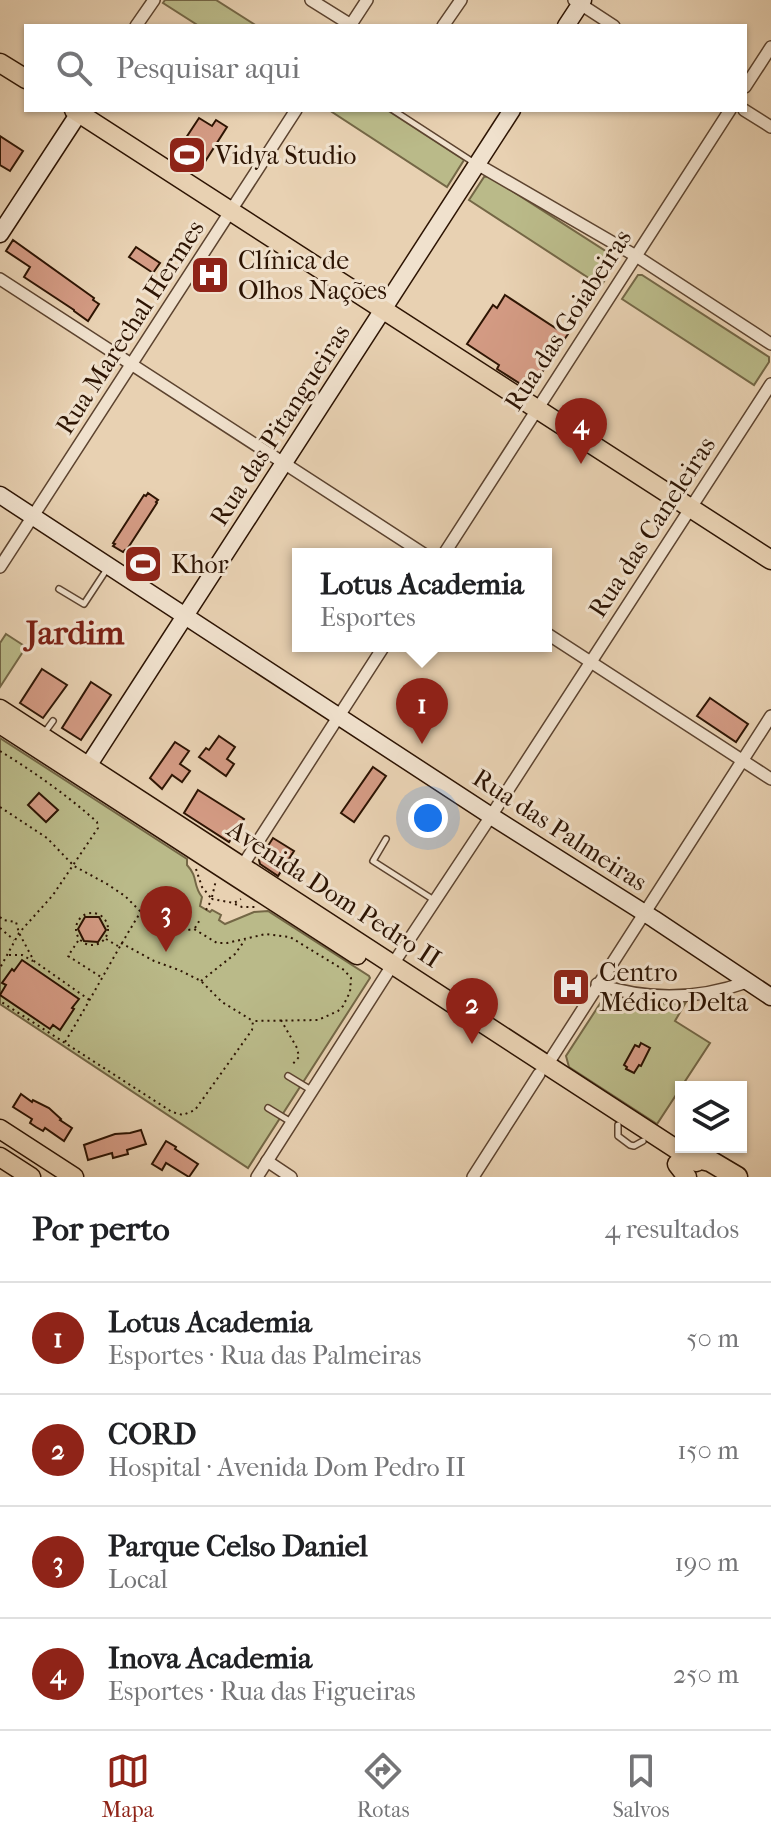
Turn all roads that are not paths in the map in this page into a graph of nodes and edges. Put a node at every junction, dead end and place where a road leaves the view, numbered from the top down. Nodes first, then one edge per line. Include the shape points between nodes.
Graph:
1 (154, 0) edge
2 (311, 0) edge
3 (367, 0) edge
4 (461, 0) edge
5 (579, 1) edge
6 (137, 24) edge
7 (348, 24) edge
8 (352, 24) edge
9 (444, 24) edge
10 (567, 24) edge
11 (611, 24) edge
12 (771, 47) edge
13 (0, 63) edge
14 (24, 78) edge
15 (747, 84) edge
16 (77, 112) edge
17 (80, 112) edge
18 (295, 112) edge
19 (396, 112) edge
20 (511, 112) edge
21 (729, 112) edge
22 (747, 112) edge
23 (771, 127) edge
24 (477, 164) junction
25 (231, 211) junction
26 (0, 234) edge
27 (636, 256) junction
28 (0, 279) edge
29 (383, 310) junction
30 (771, 344) edge
31 (132, 365) junction
32 (771, 384) edge
33 (536, 409) junction
34 (284, 463) junction
35 (0, 495) edge
36 (690, 508) junction
37 (33, 517) junction
38 (415, 548) edge
39 (448, 548) edge
40 (771, 560) edge
41 (109, 566) junction
42 (0, 567) edge
43 (59, 589) dead end
44 (185, 616) junction
45 (552, 637) edge
46 (380, 652) edge
47 (591, 662) junction
48 (0, 709) edge
49 (339, 716) junction
50 (771, 716) edge
51 (0, 724) edge
52 (742, 760) junction
53 (88, 766) junction
54 (771, 779) edge
55 (491, 816) junction
56 (386, 839) dead end
57 (235, 877) junction
58 (435, 901) junction
59 (644, 913) junction
60 (390, 969) junction
61 (747, 982) junction
62 (597, 984) junction
63 (771, 997) edge
64 (543, 1069) junction
65 (288, 1076) dead end
66 (312, 1091) junction
67 (268, 1108) dead end
68 (292, 1123) junction
69 (0, 1129) edge
70 (0, 1157) edge
71 (267, 1161) junction
72 (683, 1165) edge
73 (708, 1175) edge
74 (31, 1177) edge
75 (74, 1177) edge
76 (257, 1177) edge
77 (291, 1177) edge
78 (473, 1177) edge
79 (737, 1177) edge

1 - 6 street
2 - 7 street
3 - 8 street
4 - 9 street
5 - 10 street
5 - 11 street
12 - 15 street
13 - 14 main road
16 - 26 street
17 - 25 main road
18 - 25 street, Rua Marechal Hermes
19 - 24 lane
20 - 24 street, Rua das Pitangueiras
21 - 27 street, Rua das Goiabeiras
22 - 23 street
24 - 27 street
24 - 29 street, Rua das Pitangueiras
25 - 29 main road
25 - 31 street, Rua Marechal Hermes
27 - 30 street
27 - 33 street, Rua das Goiabeiras
28 - 31 street
29 - 33 main road
29 - 34 street, Rua das Pitangueiras
31 - 34 street
31 - 37 street, Rua Marechal Hermes
32 - 36 street, Rua das Caneleiras
33 - 36 main road
33 - 39 street, Rua das Goiabeiras
34 - 38 street
34 - 44 street, Rua das Pitangueiras
35 - 37 street, Rua das Palmeiras
36 - 40 main road
36 - 47 street, Rua das Caneleiras
37 - 41 street, Rua das Palmeiras
37 - 42 street, Rua Marechal Hermes
41 - 43 lane via 84,604
41 - 44 street, Rua das Palmeiras
44 - 49 street, Rua das Palmeiras
44 - 53 street, Rua das Pitangueiras
45 - 47 street
46 - 49 street
47 - 52 street
47 - 55 street, Rua das Caneleiras
48 - 53 main road, Avenida Dom Pedro II via 48,728
49 - 55 street, Rua das Palmeiras
49 - 57 street
50 - 52 street
51 - 57 main road, Avenida Dom Pedro II
52 - 54 street
52 - 59 street
53 - 57 main road, Avenida Dom Pedro II
55 - 58 street, Rua das Caneleiras
55 - 59 street, Rua das Palmeiras
56 - 58 lane via 373,861
57 - 60 main road, Avenida Dom Pedro II
58 - 60 street, Rua das Caneleiras
59 - 61 street, Rua das Palmeiras
59 - 62 street
60 - 64 main road, Avenida Dom Pedro II
60 - 66 street, Rua das Caneleiras
61 - 62 street via 670,997
61 - 63 street, Rua das Palmeiras
62 - 64 street
64 - 72 main road, Avenida Dom Pedro II
64 - 72 main road, Avenida Dom Pedro II
64 - 78 street
65 - 66 lane
66 - 68 street, Rua das Caneleiras
67 - 68 lane
68 - 71 street, Rua das Caneleiras
69 - 75 main road
70 - 74 main road
71 - 76 street, Rua das Caneleiras
71 - 77 street
72 - 73 main road, Avenida Dom Pedro II
72 - 79 highway via 710,1161

